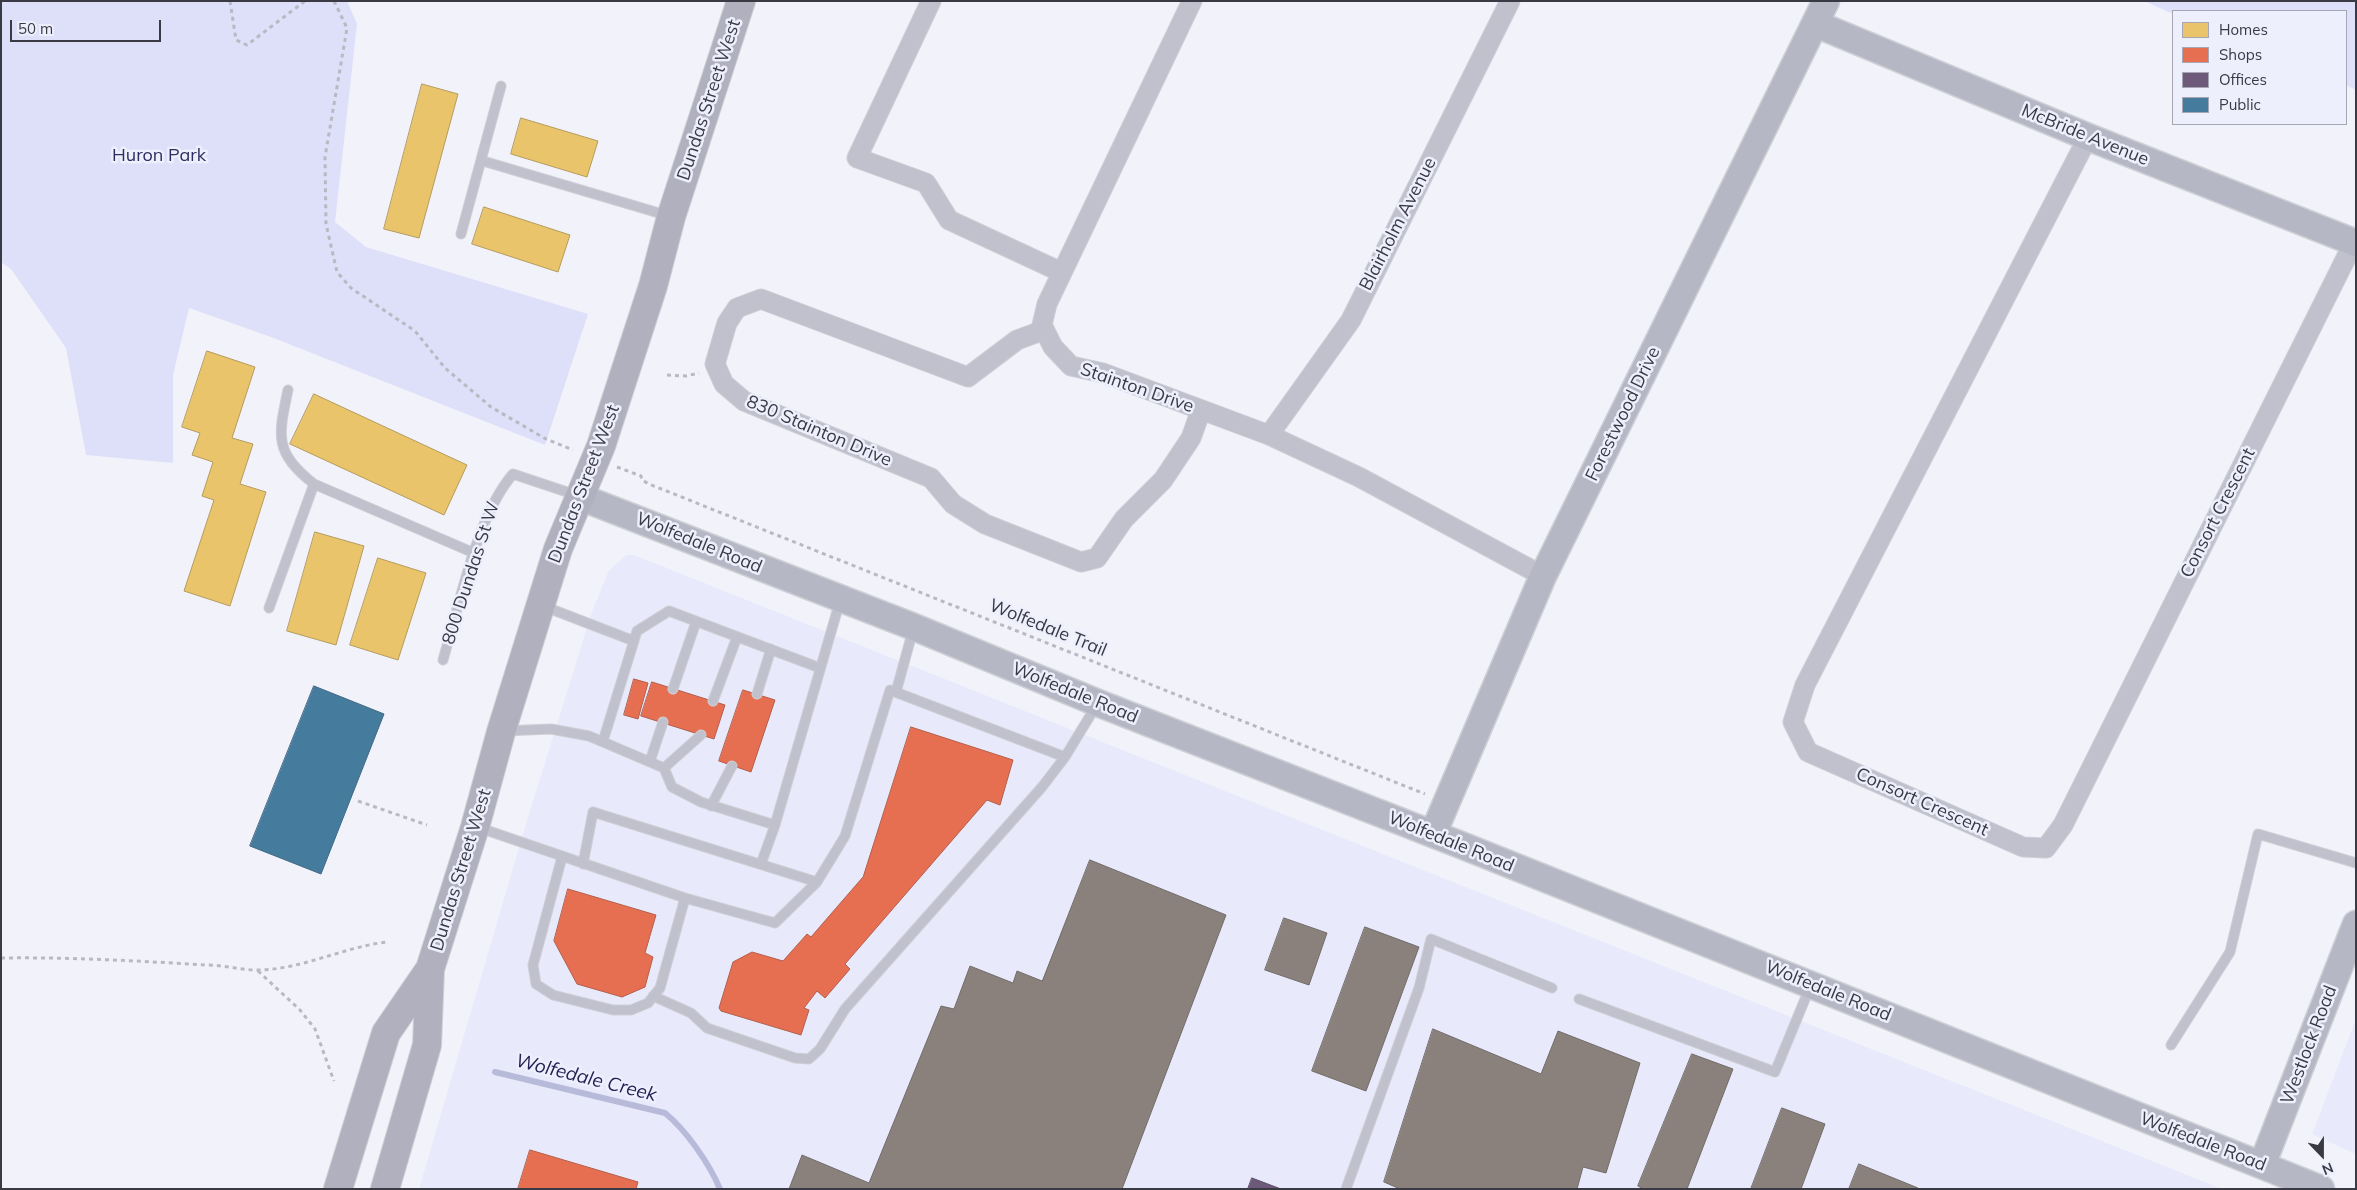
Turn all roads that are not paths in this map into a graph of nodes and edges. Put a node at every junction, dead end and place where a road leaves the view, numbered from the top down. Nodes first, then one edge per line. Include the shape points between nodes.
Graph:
1 (741, 1) edge
2 (931, 1) edge
3 (1192, 1) edge
4 (1510, 1) edge
5 (1821, 13) edge
6 (501, 86) dead end
7 (2088, 137) junction
8 (483, 161) junction
9 (671, 217) junction
10 (461, 234) dead end
11 (2355, 242) edge
12 (1062, 272) junction
13 (1044, 330) junction
14 (288, 390) dead end
15 (1201, 410) junction
16 (1269, 435) junction
17 (314, 484) junction
18 (580, 497) junction
19 (474, 554) junction
20 (1543, 576) junction
21 (840, 599) junction
22 (540, 604) junction
23 (269, 608) dead end
24 (696, 622) junction
25 (914, 627) junction
26 (738, 637) junction
27 (634, 641) junction
28 (771, 650) junction
29 (443, 660) dead end
30 (820, 668) junction
31 (673, 689) dead end
32 (896, 692) junction
33 (757, 694) dead end
34 (713, 702) dead end
35 (1098, 703) junction
36 (663, 722) dead end
37 (501, 732) junction
38 (701, 735) dead end
39 (603, 741) junction
40 (1065, 757) junction
41 (650, 760) junction
42 (732, 766) dead end
43 (664, 768) junction
44 (711, 806) junction
45 (775, 825) junction
46 (475, 827) junction
47 (1433, 834) junction
48 (562, 857) junction
49 (2356, 863) edge
50 (583, 864) junction
51 (761, 864) junction
52 (817, 882) junction
53 (685, 898) junction
54 (2356, 924) edge
55 (430, 968) junction
56 (1811, 984) junction
57 (1552, 988) dead end
58 (653, 996) junction
59 (1579, 1000) dead end
60 (2171, 1045) dead end
61 (2262, 1165) junction
62 (338, 1189) edge
63 (385, 1189) edge
64 (1346, 1189) edge
65 (2321, 1189) edge

1 - 9 main road, Dundas Street West
2 - 12 street via 857,158 926,183 949,220
3 - 12 street
4 - 16 street, Blairholm Avenue via 1350,320
5 - 7 street, McBride Avenue
5 - 20 street, Forestwood Drive
6 - 8 lane
7 - 11 street, McBride Avenue
7 - 11 street, Consort Crescent via 1805,685 1793,722 1808,752 2023,847 2046,848 2063,825
8 - 9 lane
8 - 10 lane
9 - 18 main road, Dundas Street West via 653,286 601,446
12 - 13 street via 1047,304 1042,325
13 - 15 street, Stainton Drive via 1071,366 1102,373
13 - 15 street, 830 Stainton Drive via 1017,340 968,376 761,298 736,308 726,323 715,364 724,384 744,401 931,478 953,504 985,524 1081,562 1096,558 1124,519 1163,480 1191,438
14 - 17 lane via 280,428 282,450 298,471
15 - 16 street, Stainton Drive
16 - 20 street, Stainton Drive via 1359,477
17 - 19 lane
17 - 23 lane
18 - 19 lane, 800 Dundas St W via 513,474 500,489
18 - 21 street, Wolfedale Road
18 - 22 main road, Dundas Street West
19 - 29 lane, 800 Dundas St W
20 - 47 street, Forestwood Drive
21 - 25 street, Wolfedale Road
21 - 30 lane
22 - 27 lane
22 - 37 main road, Dundas Street West
24 - 26 lane
24 - 27 lane via 669,611 637,631
24 - 31 lane
25 - 32 lane
25 - 35 street, Wolfedale Road
26 - 28 lane
26 - 34 lane
27 - 39 lane
28 - 30 lane
28 - 33 lane
30 - 45 lane
32 - 40 lane
32 - 52 lane via 890,690 845,836
35 - 40 lane
35 - 47 street, Wolfedale Road
36 - 41 lane
37 - 39 lane via 551,729
37 - 46 main road, Dundas Street West
38 - 43 lane
39 - 41 lane
40 - 58 lane via 845,1008 820,1049 809,1059 795,1058 707,1028 692,1013
41 - 43 lane
42 - 44 lane
43 - 44 lane via 672,787
44 - 45 lane
45 - 51 lane
46 - 48 lane
46 - 55 main road, Dundas Street West
47 - 56 street, Wolfedale Road
48 - 50 lane
48 - 58 lane via 533,965 536,984 553,995 613,1010 631,1010
49 - 60 lane via 2258,834 2230,952
50 - 51 lane via 593,812
50 - 53 lane
51 - 52 lane
52 - 53 lane via 775,923
53 - 58 lane via 660,988
54 - 61 street, Westlock Road
55 - 62 main road, Dundas Street West via 386,1033
55 - 63 main road, Dundas Street West via 428,1045
56 - 59 lane via 1775,1072
56 - 61 street, Wolfedale Road
57 - 64 lane via 1431,939 1419,988
61 - 65 street, Wolfedale Road

